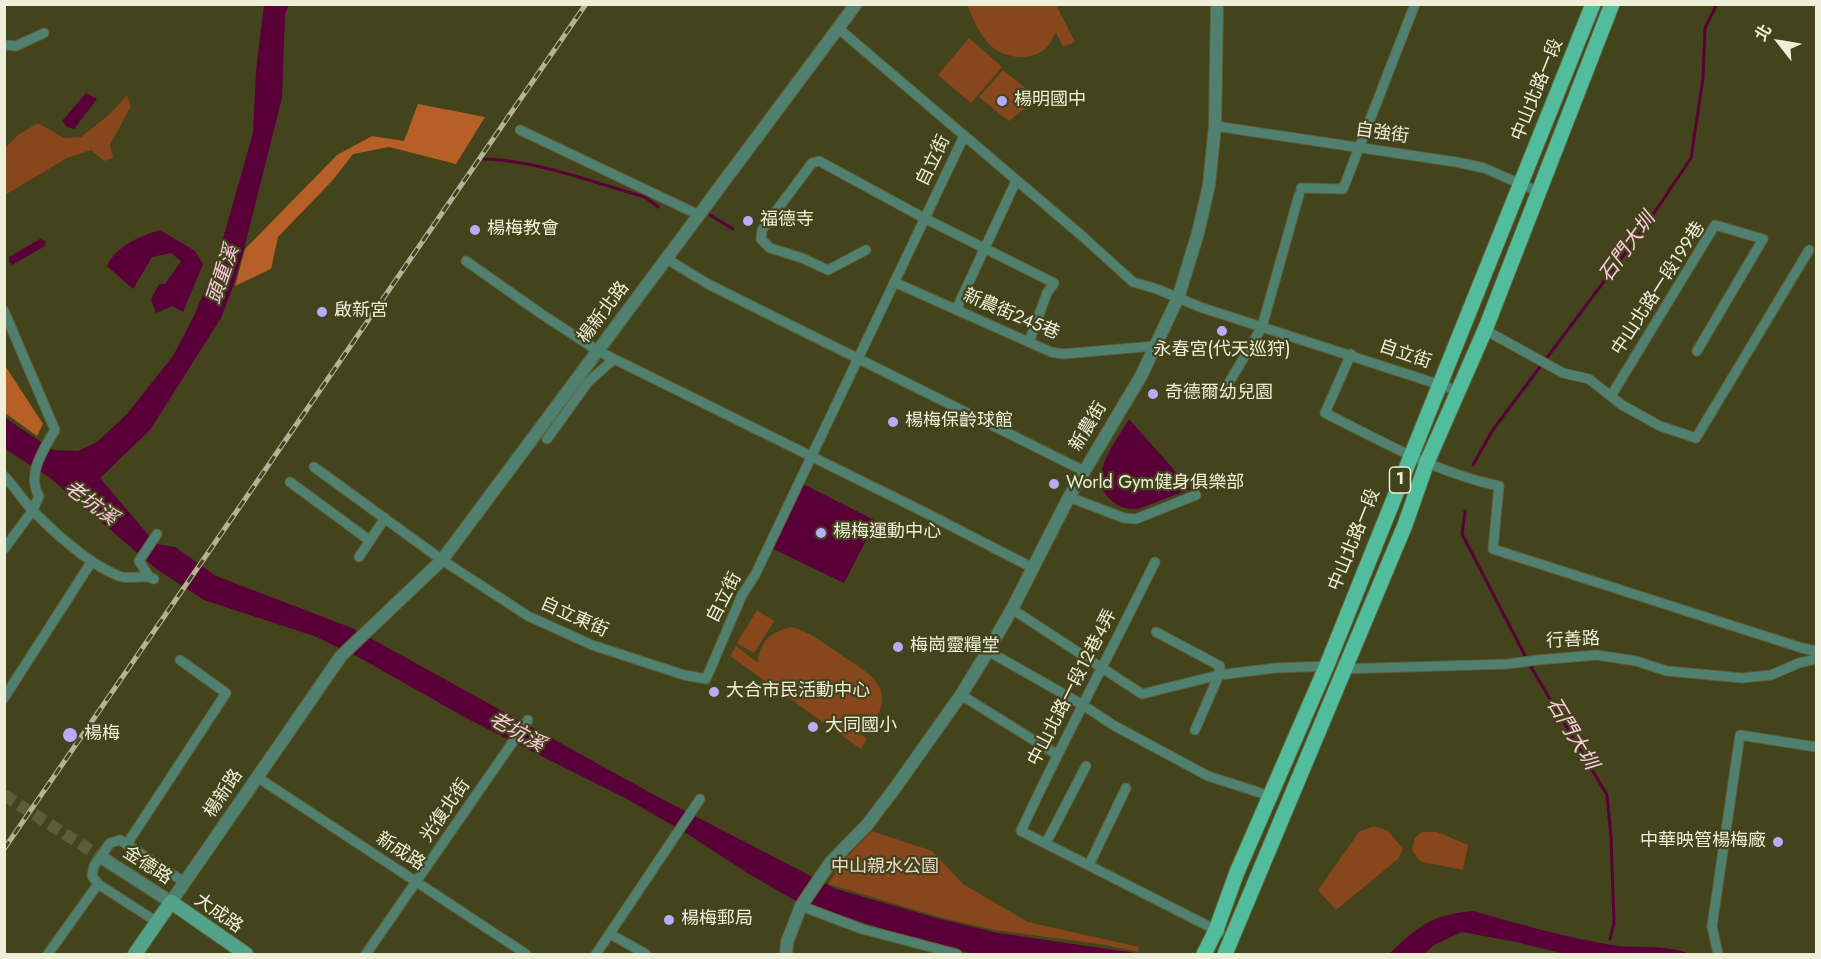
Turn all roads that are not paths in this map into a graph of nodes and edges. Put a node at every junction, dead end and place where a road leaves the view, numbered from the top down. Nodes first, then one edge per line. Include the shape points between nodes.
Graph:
1 (856, 4) edge
2 (1217, 4) edge
3 (1415, 4) edge
4 (1593, 4) edge
5 (1612, 4) edge
6 (838, 30) junction
7 (44, 33) dead end
8 (4, 45) edge
9 (1215, 126) junction
10 (520, 130) dead end
11 (964, 136) junction
12 (1361, 147) junction
13 (1016, 181) junction
14 (1521, 184) junction
15 (1539, 192) junction
16 (699, 215) junction
17 (924, 218) junction
18 (984, 247) junction
19 (866, 249) dead end
20 (1809, 250) dead end
21 (667, 259) junction
22 (466, 261) dead end
23 (894, 282) junction
24 (1178, 298) junction
25 (956, 310) junction
26 (4, 311) edge
27 (1262, 327) junction
28 (1485, 330) junction
29 (1029, 342) junction
30 (1155, 346) junction
31 (598, 351) junction
32 (1697, 351) dead end
33 (1351, 354) junction
34 (614, 359) junction
35 (857, 359) junction
36 (1439, 384) junction
37 (1227, 386) dead end
38 (1459, 391) junction
39 (1611, 396) junction
40 (547, 439) dead end
41 (811, 456) junction
42 (1409, 456) junction
43 (1427, 462) junction
44 (314, 467) dead end
45 (1084, 471) junction
46 (4, 476) edge
47 (291, 482) dead end
48 (1196, 495) dead end
49 (1069, 497) junction
50 (33, 510) junction
51 (385, 518) junction
52 (157, 534) dead end
53 (369, 540) junction
54 (4, 549) edge
55 (359, 556) dead end
56 (441, 560) junction
57 (92, 561) junction
58 (1155, 562) dead end
59 (1033, 568) junction
60 (1012, 609) junction
61 (366, 630) joint
62 (1156, 632) dead end
63 (988, 651) junction
64 (1816, 651) edge
65 (1816, 659) edge
66 (180, 660) dead end
67 (1327, 665) junction
68 (1102, 670) junction
69 (1345, 670) junction
70 (1219, 675) junction
71 (706, 679) joint
72 (961, 695) junction
73 (4, 698) edge
74 (1083, 705) junction
75 (526, 722) dead end
76 (1195, 730) dead end
77 (1816, 747) edge
78 (1056, 754) junction
79 (1086, 766) dead end
80 (257, 777) junction
81 (1126, 788) dead end
82 (1270, 796) junction
83 (700, 799) dead end
84 (1046, 843) junction
85 (127, 844) junction
86 (104, 859) tunnel mouth
87 (1089, 865) junction
88 (184, 882) junction
89 (416, 882) junction
90 (98, 884) junction
91 (171, 903) junction
92 (801, 906) junction
93 (157, 922) junction
94 (1216, 930) junction
95 (610, 934) junction
96 (1233, 939) junction
97 (48, 954) edge
98 (135, 954) edge
99 (246, 954) edge
100 (366, 954) edge
101 (526, 954) edge
102 (596, 954) edge
103 (646, 954) edge
104 (786, 954) edge
105 (957, 954) edge
106 (1204, 954) edge
107 (1225, 954) edge
108 (1718, 954) edge

1 - 6 street, 楊新北路
2 - 9 street, 新農街
3 - 12 street
4 - 14 main road, 中山北路一段 / 1
5 - 15 main road, 中山北路一段 / 1
6 - 11 street
6 - 16 street, 楊新北路
7 - 8 street via 16,46
9 - 12 street, 自強街
9 - 24 street, 新農街 via 1206,201
10 - 16 street
11 - 13 street, 自立街
11 - 17 street, 自立街
12 - 14 street, 自強街 via 1474,166
12 - 27 street via 1343,189 1300,191
13 - 18 street
13 - 24 street, 自立街 via 1133,282
14 - 15 street, 自強街
14 - 36 main road, 中山北路一段 / 1
15 - 28 main road, 中山北路一段 / 1
16 - 21 street, 楊新北路
17 - 18 street
17 - 19 street via 819,161 812,163 762,230 761,239 770,248 828,270
17 - 23 street, 自立街
18 - 25 street
18 - 29 street via 1054,283
20 - 39 street via 1696,438 1660,426
21 - 31 street, 楊新北路
21 - 35 street via 708,284
22 - 31 street
23 - 25 street, 新農街245巷
23 - 35 street, 自立街
24 - 27 street, 自立街
24 - 30 street, 新農街
25 - 29 street, 新農街245巷
26 - 50 street via 56,430 33,473 39,496
27 - 33 street, 自立街
27 - 37 street
28 - 38 main road, 中山北路一段 / 1
28 - 39 street via 1563,373 1589,379
29 - 30 street, 新農街245巷 via 1063,354
30 - 45 street, 新農街
31 - 34 street
31 - 56 street, 楊新北路
32 - 39 street, 中山北路一段199巷 via 1763,239 1715,225
33 - 36 street, 自立街
33 - 42 street via 1325,413
34 - 40 street via 588,382
34 - 41 street
35 - 41 street, 自立街
35 - 45 street
36 - 38 street, 自立街
36 - 42 main road, 中山北路一段 / 1
38 - 43 main road, 中山北路一段 / 1
41 - 59 street
41 - 71 street, 自立街 via 755,575 742,594
42 - 43 street
42 - 67 main road, 中山北路一段 / 1
43 - 64 street via 1499,486 1493,549
43 - 69 main road, 中山北路一段 / 1
44 - 51 street, 自立東街
45 - 49 street, 新農街
46 - 50 street
47 - 53 street
48 - 49 street via 1136,519
49 - 59 street, 新農街
50 - 54 street
50 - 57 street
51 - 53 street
51 - 56 street, 自立東街
52 - 57 street via 139,561 151,577 128,579
53 - 55 street
56 - 61 street, 楊新北路
56 - 71 street, 自立東街 via 528,616 592,645
57 - 73 street
58 - 68 street, 中山北路一段12巷4弄
59 - 60 street, 新農街
60 - 63 street, 新農街
60 - 68 street
61 - 80 street, 楊新路 via 343,653
62 - 70 street via 1220,666
63 - 72 street, 新農街
63 - 74 street
65 - 69 street, 行善路 via 1771,675 1742,678 1667,671 1597,655 1523,663
66 - 85 street via 226,693
67 - 69 street, 行善路
67 - 70 street, 行善路
67 - 82 main road, 中山北路一段 / 1
68 - 70 street, 行善路 via 1142,694
68 - 74 street, 中山北路一段12巷4弄
69 - 96 main road, 中山北路一段 / 1
70 - 76 street
72 - 78 street
72 - 92 street, 新農街 via 867,825 830,863
74 - 78 street, 中山北路一段12巷4弄
74 - 82 street via 1208,776
75 - 89 street, 光復北街
77 - 108 street via 1740,735 1712,926
78 - 84 street, 中山北路一段12巷4弄 via 1022,831
79 - 84 street
80 - 88 street, 楊新路
80 - 89 street, 新成路
81 - 87 street
82 - 94 main road, 中山北路一段 / 1
83 - 95 street
84 - 87 street
85 - 88 street
85 - 90 street via 120,840 110,843 94,866 92,876
86 - 91 street, 金德路
87 - 94 street
88 - 91 street, 楊新路
89 - 100 street, 光復北街
89 - 101 street, 新成路
90 - 93 street
90 - 97 street
91 - 93 main road, 楊新路
91 - 99 main road, 大成路
92 - 104 street
92 - 105 street via 862,929
93 - 98 main road, 楊新路
94 - 96 street
94 - 106 main road, 中山北路一段 / 1
95 - 102 street
95 - 103 street
96 - 107 main road, 中山北路一段 / 1

